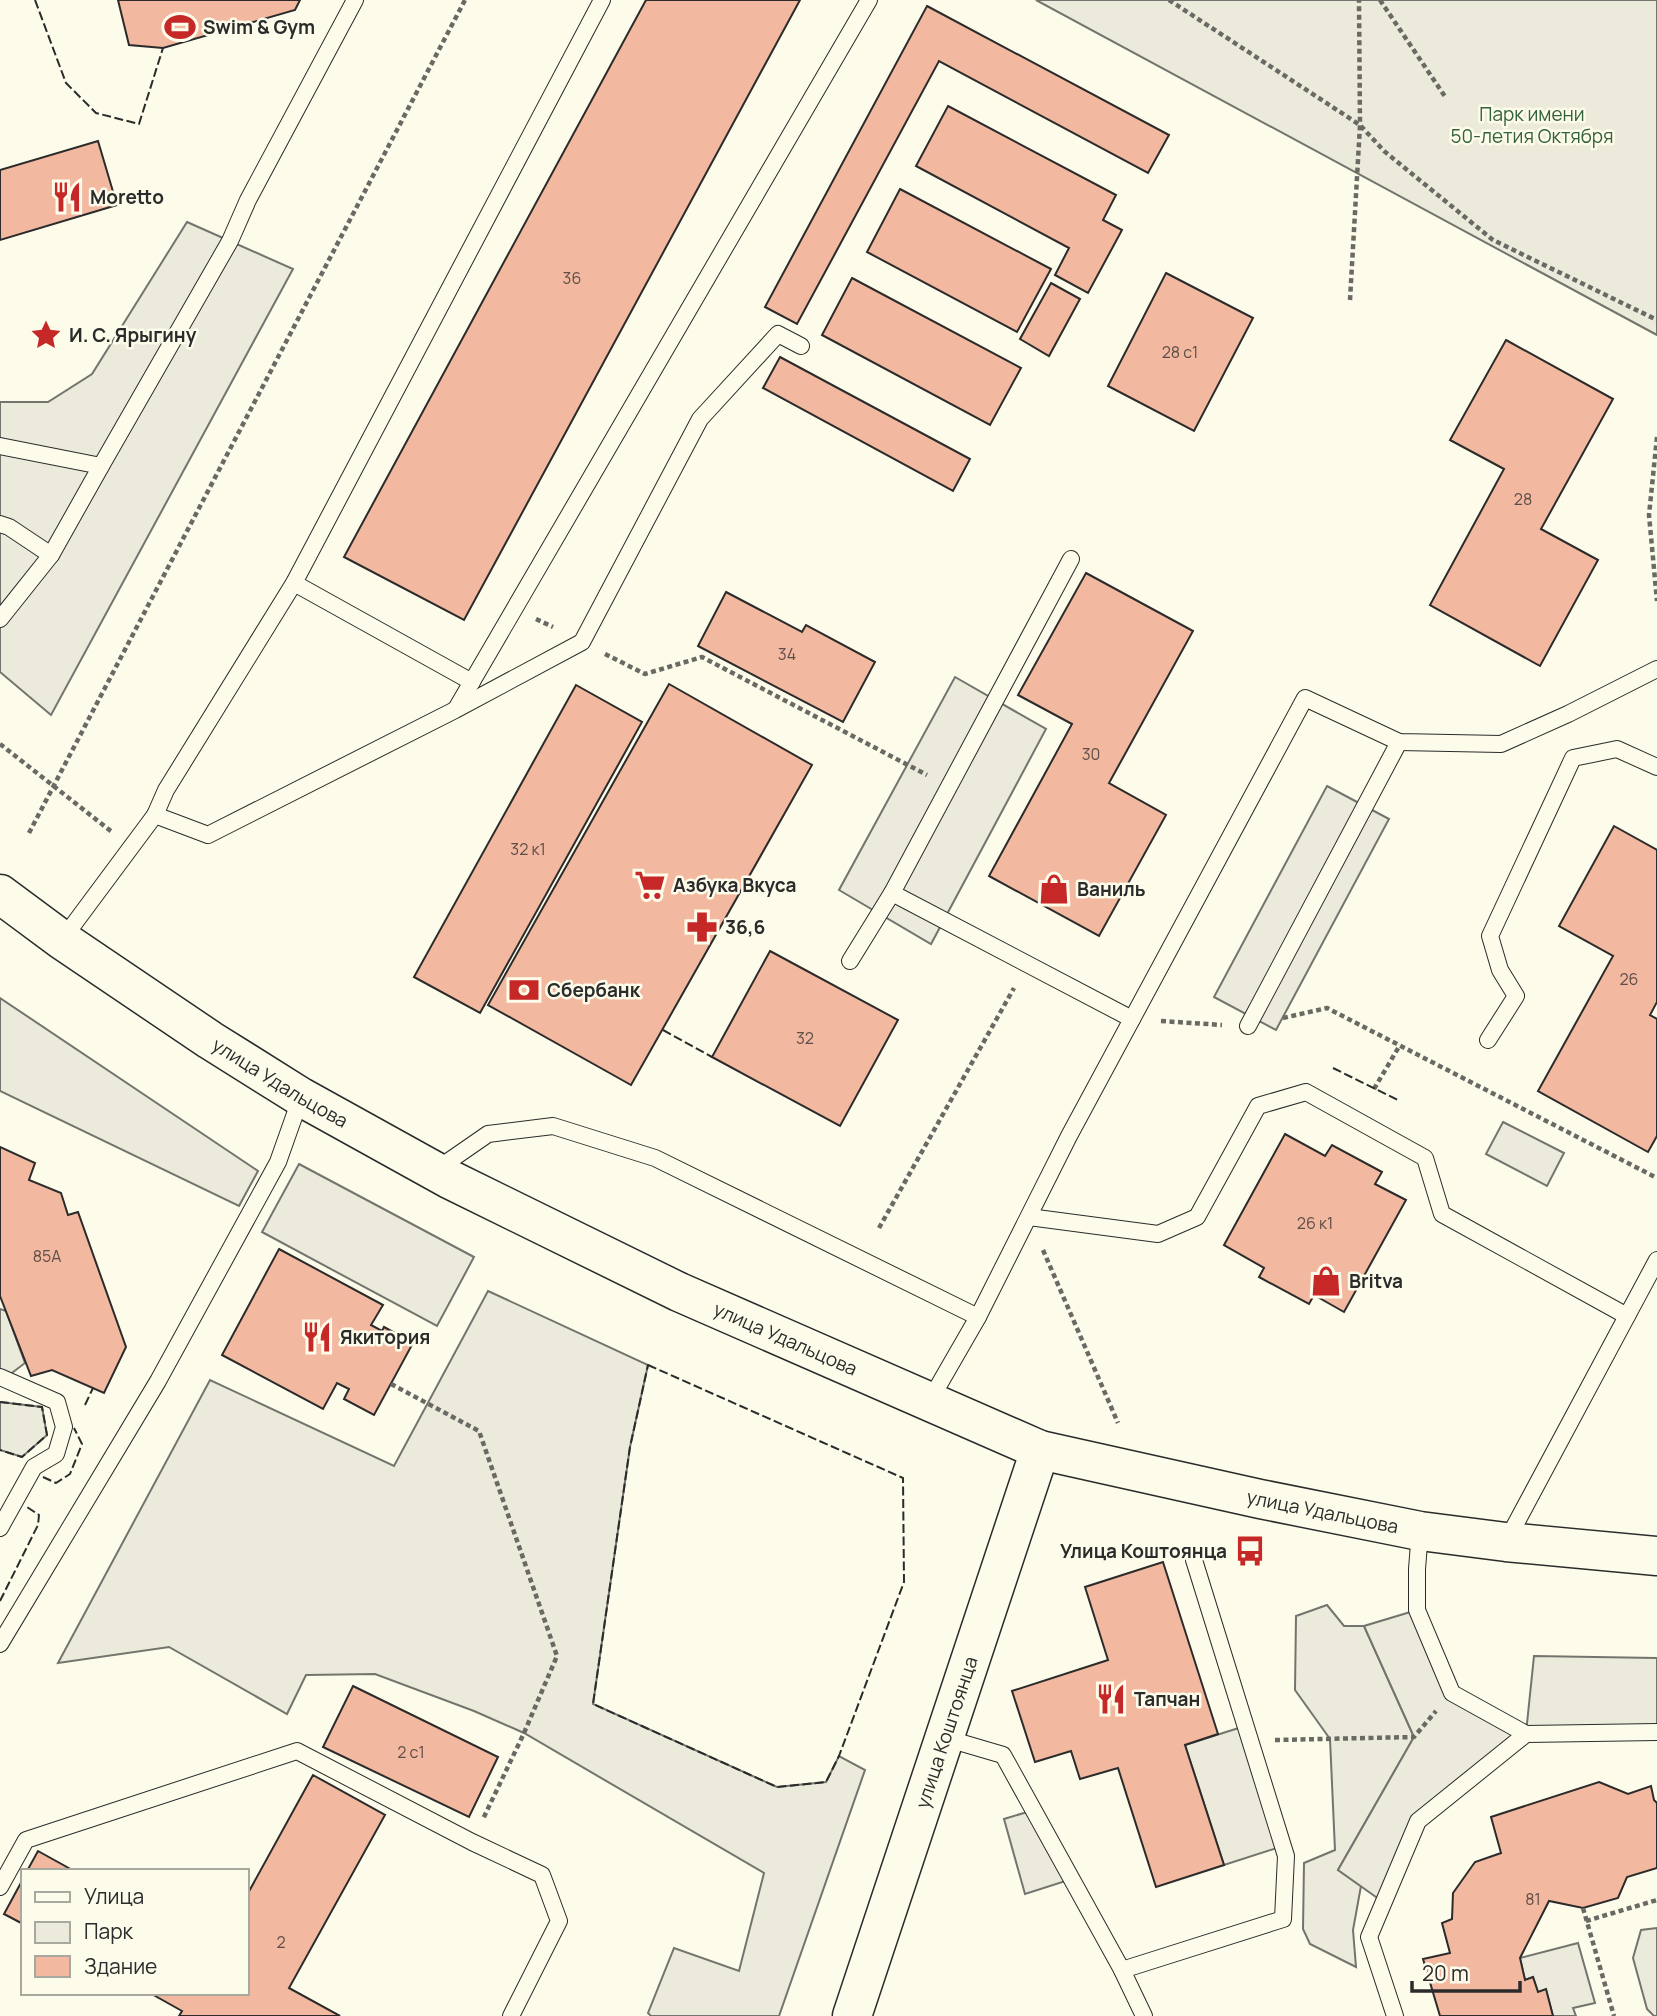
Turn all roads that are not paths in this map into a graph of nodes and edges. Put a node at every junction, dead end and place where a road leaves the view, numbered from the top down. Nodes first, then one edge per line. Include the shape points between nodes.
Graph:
1 (355, 0) edge
2 (602, 0) edge
3 (869, 0) edge
4 (801, 346) dead end
5 (0, 446) edge
6 (102, 466) junction
7 (0, 524) edge
8 (51, 555) junction
9 (1071, 559) dead end
10 (294, 583) junction
11 (0, 619) edge
12 (1657, 668) edge
13 (472, 682) junction
14 (456, 710) junction
15 (1399, 742) junction
16 (1657, 767) edge
17 (155, 815) junction
18 (892, 893) junction
19 (0, 894) edge
20 (62, 940) junction
21 (850, 961) dead end
22 (1132, 1019) junction
23 (1248, 1026) road end
24 (1489, 1040) dead end
25 (301, 1097) junction
26 (435, 1171) junction
27 (1029, 1217) junction
28 (1657, 1261) edge
29 (1627, 1316) junction
30 (978, 1317) junction
31 (0, 1377) edge
32 (929, 1402) junction
33 (1040, 1450) junction
34 (0, 1528) edge
35 (1420, 1531) junction
36 (1506, 1542) junction
37 (1657, 1556) edge
38 (1194, 1560) dead end
39 (0, 1644) edge
40 (1657, 1732) edge
41 (1526, 1734) junction
42 (945, 1738) junction
43 (0, 1887) edge
44 (1122, 1970) junction
45 (511, 2016) edge
46 (852, 2016) edge
47 (1144, 2016) edge
48 (1395, 2016) edge

1 - 6 lane via 230,241
2 - 10 lane
3 - 13 lane
4 - 14 lane via 778,334 700,419 582,642
5 - 6 lane
6 - 8 lane
7 - 8 lane
8 - 11 lane
9 - 18 lane
10 - 13 lane
10 - 17 lane
12 - 15 lane via 1502,744
13 - 14 lane
14 - 17 lane via 208,835
15 - 22 lane via 1305,698
15 - 23 lane
16 - 24 lane via 1617,749 1573,758 1490,936 1500,970 1516,996
17 - 20 lane
18 - 21 lane
18 - 22 lane
19 - 20 street, улица Удальцова
20 - 25 street, улица Удальцова
22 - 27 lane
25 - 26 street, улица Удальцова
25 - 39 lane via 278,1162 158,1381
26 - 30 lane via 488,1134 553,1126 654,1158
26 - 32 street, улица Удальцова via 679,1292
27 - 29 lane via 1157,1234 1177,1226 1197,1216 1258,1106 1307,1092 1425,1158 1442,1214
27 - 30 lane
28 - 29 lane
29 - 36 lane
30 - 32 lane
31 - 34 lane via 57,1402 64,1427 56,1454 34,1467
32 - 33 street, улица Удальцова
33 - 35 street, улица Удальцова
33 - 42 street, улица Коштоянца
35 - 36 street, улица Удальцова
35 - 41 lane via 1417,1610 1452,1693
36 - 37 street, улица Удальцова
38 - 44 lane via 1286,1856 1283,1919
40 - 41 lane
41 - 48 lane via 1418,1821 1369,1937
42 - 44 lane via 1003,1755
42 - 46 street, улица Коштоянца
43 - 45 lane via 26,1840 297,1751 542,1875 559,1921
44 - 47 lane

